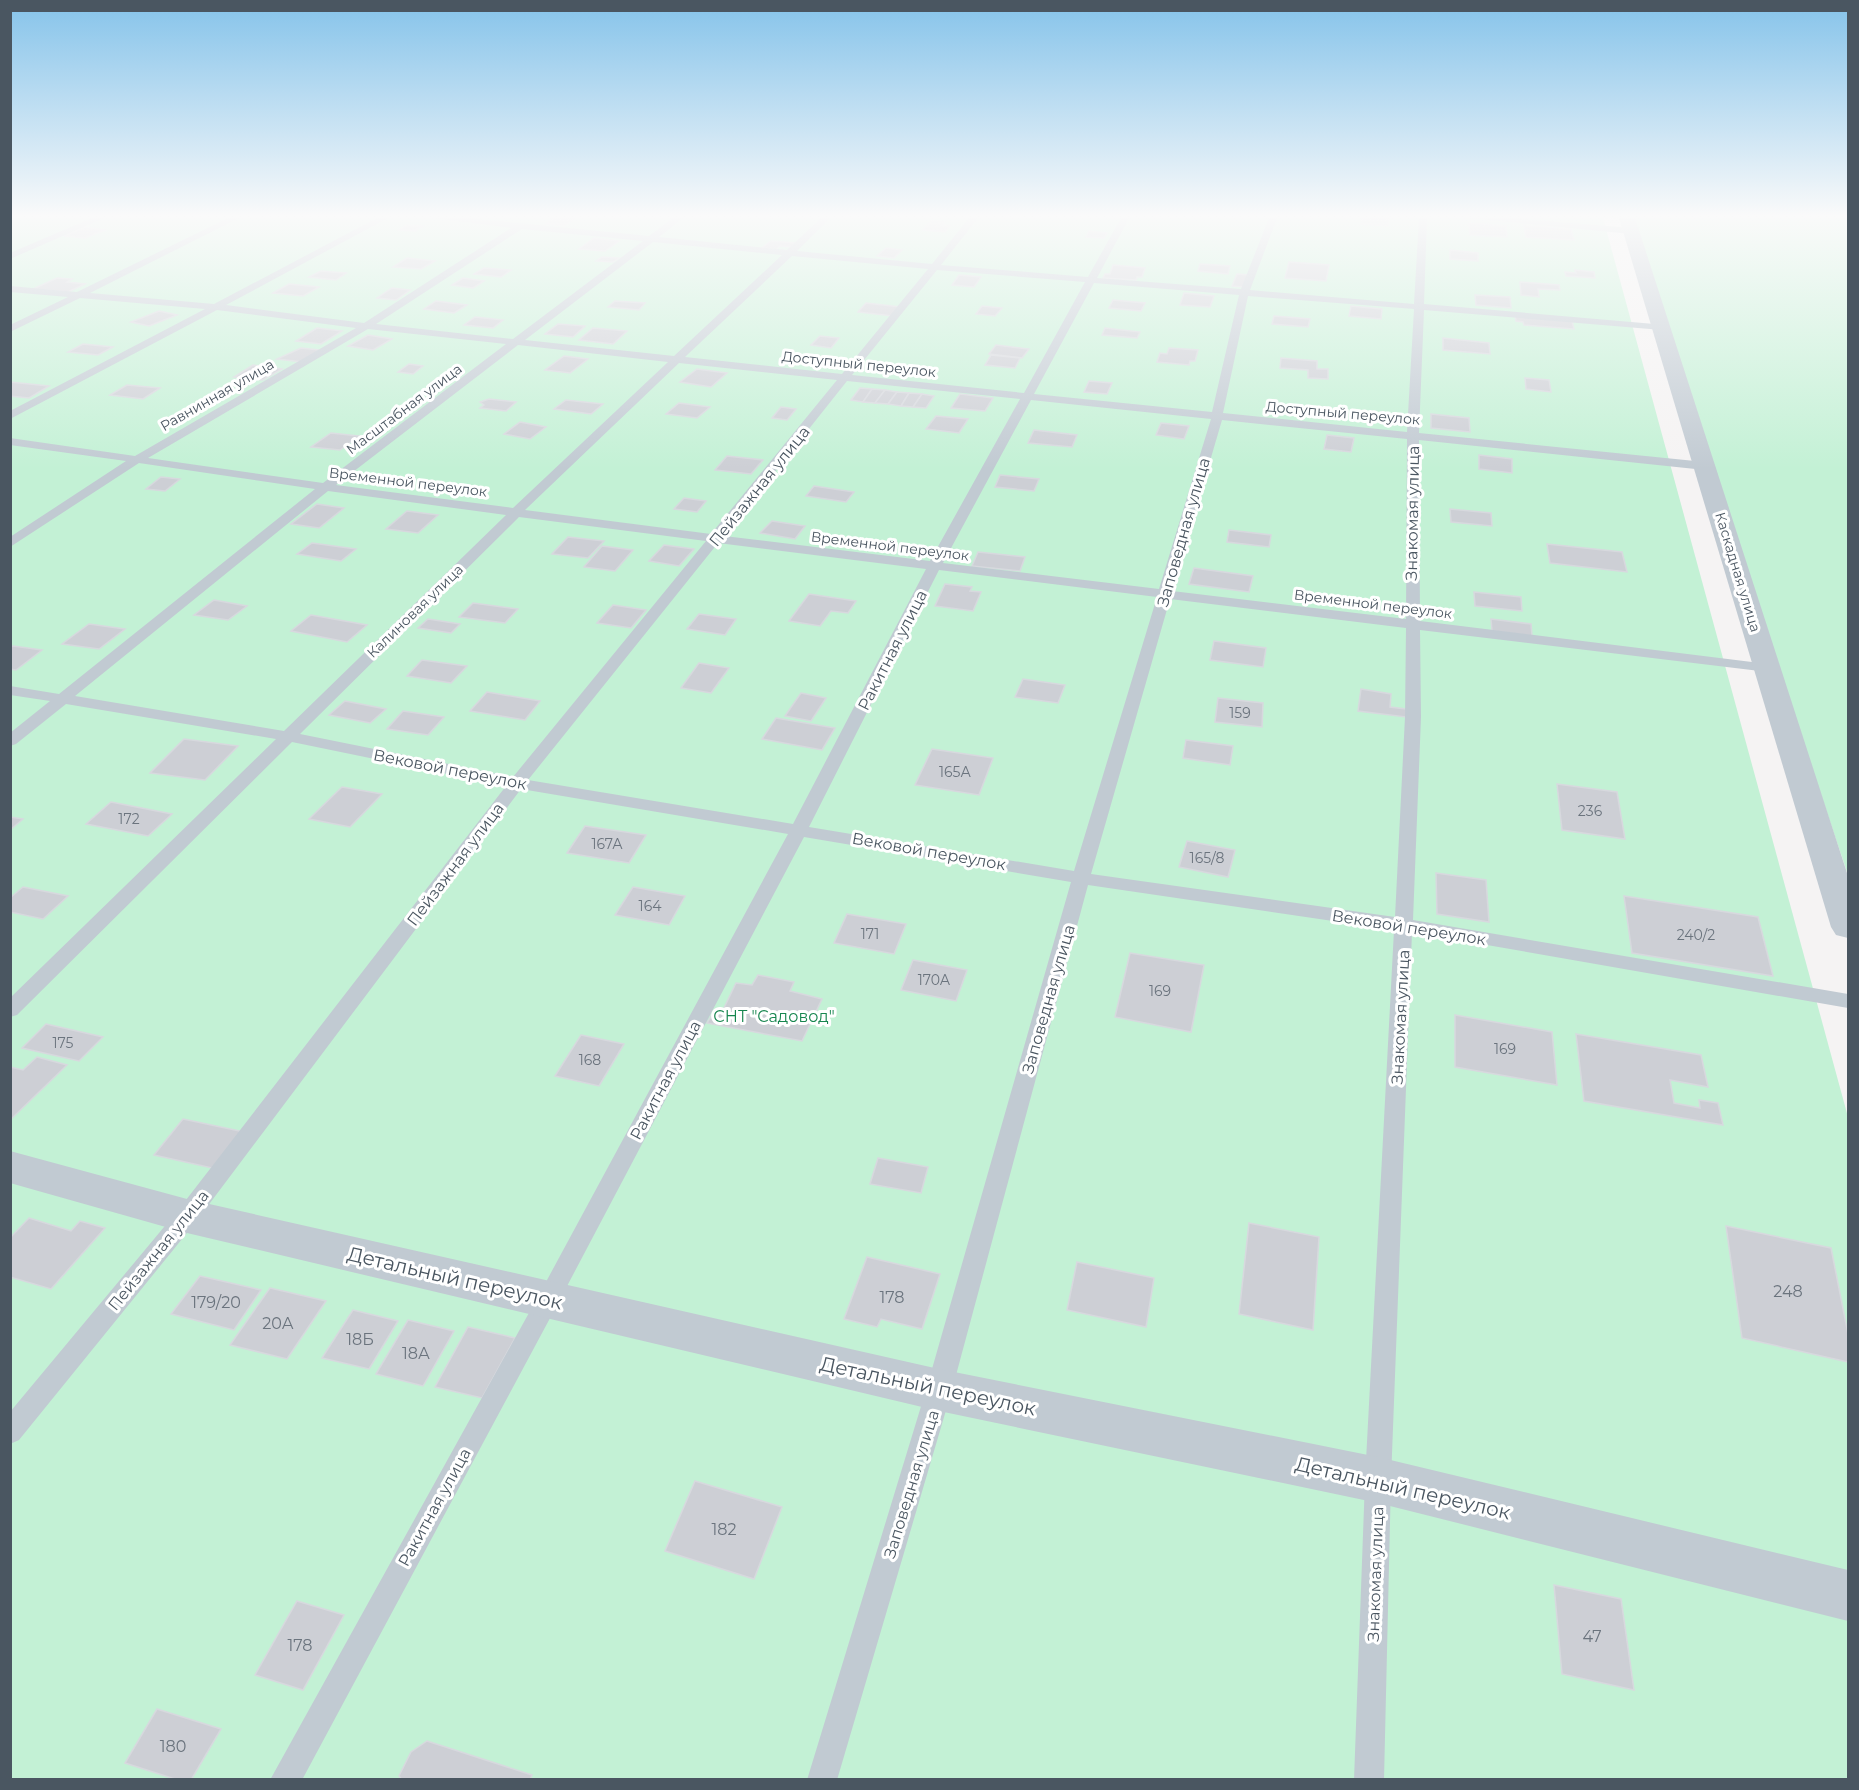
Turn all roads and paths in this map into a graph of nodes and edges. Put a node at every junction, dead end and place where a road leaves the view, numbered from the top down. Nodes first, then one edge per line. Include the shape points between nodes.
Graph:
1 (68, 302) edge
2 (155, 302) edge
3 (226, 302) edge
4 (404, 302) edge
5 (571, 302) edge
6 (738, 302) edge
7 (907, 302) edge
8 (1080, 302) edge
9 (1242, 302) edge
10 (1351, 302) edge
11 (1419, 302) edge
12 (1654, 302) edge
13 (216, 307) junction
14 (1419, 307) junction
15 (366, 326) junction
16 (1662, 327) junction
17 (10, 329) edge
18 (517, 342) junction
19 (678, 359) junction
20 (846, 378) junction
21 (1029, 396) junction
22 (10, 416) edge
23 (1217, 416) junction
24 (1413, 435) junction
25 (10, 441) edge
26 (139, 458) junction
27 (1705, 466) junction
28 (326, 487) junction
29 (517, 511) junction
30 (716, 539) junction
31 (10, 543) edge
32 (934, 567) junction
33 (1165, 594) junction
34 (1411, 623) junction
35 (1768, 668) junction
36 (10, 690) edge
37 (62, 699) junction
38 (288, 736) junction
39 (10, 741) edge
40 (517, 783) junction
41 (799, 829) junction
42 (1081, 878) junction
43 (1404, 925) junction
44 (1848, 927) edge
45 (1848, 1001) edge
46 (10, 1010) edge
47 (10, 1167) edge
48 (187, 1216) junction
49 (548, 1300) junction
50 (939, 1390) junction
51 (10, 1432) edge
52 (1378, 1480) junction
53 (1848, 1596) edge
54 (285, 1779) edge
55 (822, 1779) edge
56 (1369, 1779) edge

1 - 17 lane
2 - 13 lane, Доступный переулок
3 - 13 lane
4 - 15 lane, Равнинная улица
5 - 18 lane, Масштабная улица
6 - 19 lane, Калиновая улица
7 - 20 lane, Пейзажная улица
8 - 21 lane, Ракитная улица
9 - 23 lane, Заповедная улица
10 - 14 lane
11 - 14 lane, Знакомая улица
12 - 16 street, Каскадная улица
13 - 15 lane, Доступный переулок
13 - 22 lane
14 - 16 lane
14 - 24 lane, Знакомая улица
15 - 18 lane, Доступный переулок
15 - 26 lane, Равнинная улица
16 - 27 street, Каскадная улица
18 - 19 lane, Доступный переулок
18 - 28 lane, Масштабная улица
19 - 20 lane, Доступный переулок
19 - 29 lane, Калиновая улица
20 - 21 lane, Доступный переулок
20 - 30 lane, Пейзажная улица
21 - 23 lane, Доступный переулок
21 - 32 lane, Ракитная улица
23 - 24 lane, Доступный переулок
23 - 33 lane, Заповедная улица
24 - 27 lane, Доступный переулок
24 - 34 lane, Знакомая улица
25 - 26 lane, Временной переулок
26 - 28 lane, Временной переулок
26 - 31 lane, Равнинная улица
27 - 35 street, Каскадная улица
28 - 29 lane, Временной переулок
28 - 37 lane, Масштабная улица
29 - 30 lane, Временной переулок
29 - 38 lane, Калиновая улица
30 - 32 lane, Временной переулок
30 - 40 lane, Пейзажная улица
32 - 33 lane, Временной переулок
32 - 41 lane, Ракитная улица
33 - 34 lane, Временной переулок
33 - 42 lane, Заповедная улица
34 - 35 lane, Временной переулок
34 - 43 lane, Знакомая улица via 1413,717
35 - 44 street, Каскадная улица
36 - 37 lane, Вековой переулок
37 - 38 lane, Вековой переулок
37 - 39 lane, Масштабная улица
38 - 40 lane, Вековой переулок
38 - 46 lane, Калиновая улица
40 - 41 lane, Вековой переулок
40 - 48 lane, Пейзажная улица
41 - 42 lane, Вековой переулок
41 - 49 lane, Ракитная улица
42 - 43 lane, Вековой переулок
42 - 50 lane, Заповедная улица
43 - 45 lane, Вековой переулок
43 - 52 lane, Знакомая улица
47 - 48 street, Детальный переулок
48 - 49 street, Детальный переулок
48 - 51 lane, Пейзажная улица
49 - 50 street, Детальный переулок
49 - 54 lane, Ракитная улица
50 - 52 street, Детальный переулок
50 - 55 lane, Заповедная улица
52 - 53 street, Детальный переулок
52 - 56 lane, Знакомая улица

